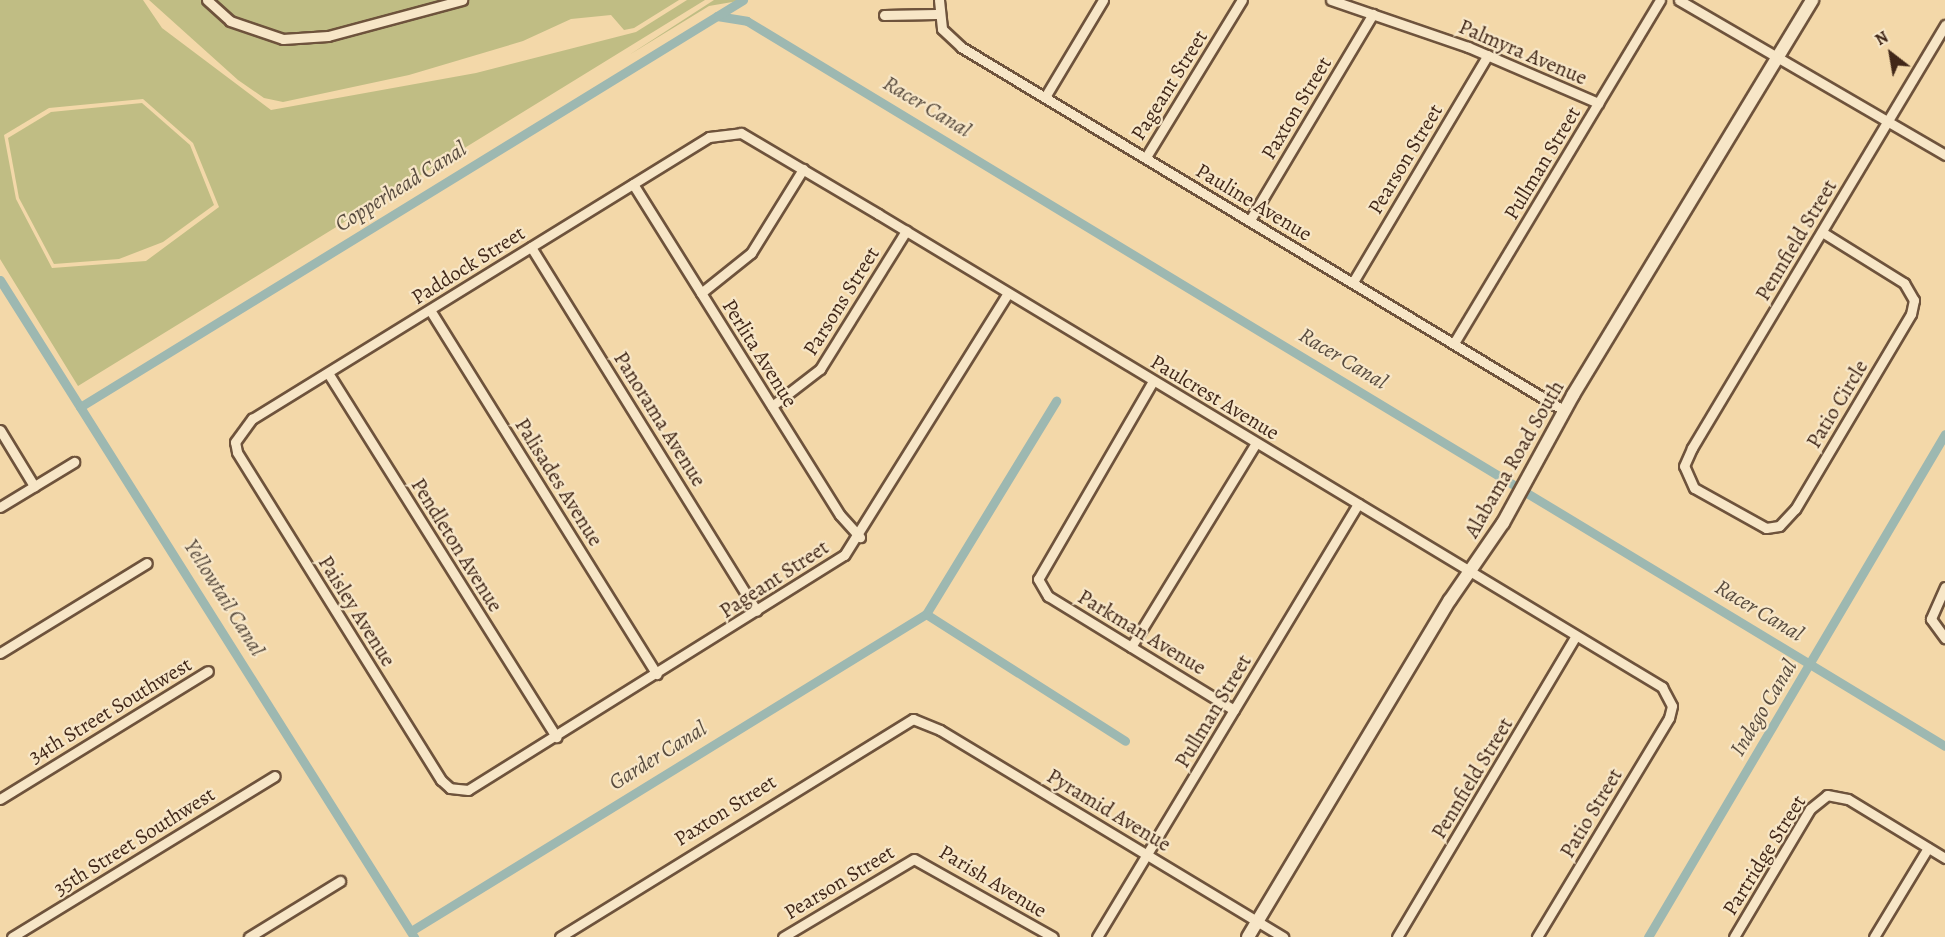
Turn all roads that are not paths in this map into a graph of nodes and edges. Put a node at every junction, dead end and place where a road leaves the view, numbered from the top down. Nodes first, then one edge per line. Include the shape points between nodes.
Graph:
1 (207, 0) edge
2 (462, 0) edge
3 (939, 0) edge
4 (1103, 0) edge
5 (1242, 0) edge
6 (1331, 0) edge
7 (1660, 0) edge
8 (1679, 0) edge
9 (1812, 0) edge
10 (936, 14) junction
11 (1373, 14) junction
12 (884, 15) dead end
13 (1945, 25) edge
14 (1488, 55) junction
15 (1778, 56) junction
16 (1045, 97) junction
17 (1599, 103) junction
18 (1888, 121) junction
19 (730, 130) joint
20 (1945, 155) edge
21 (1146, 157) junction
22 (803, 170) junction
23 (633, 184) junction
24 (1250, 220) junction
25 (906, 231) junction
26 (1822, 232) junction
27 (531, 247) junction
28 (1353, 282) junction
29 (701, 293) junction
30 (1008, 293) junction
31 (430, 310) junction
32 (1454, 343) junction
33 (328, 373) junction
34 (1153, 381) junction
35 (772, 406) junction
36 (1565, 411) junction
37 (0, 430) edge
38 (235, 442) joint
39 (1256, 443) junction
40 (74, 462) dead end
41 (1685, 476) joint
42 (34, 486) junction
43 (1358, 504) junction
44 (0, 507) edge
45 (860, 537) junction
46 (147, 563) dead end
47 (1470, 570) junction
48 (1945, 587) edge
49 (757, 611) junction
50 (1576, 636) junction
51 (1945, 638) edge
52 (1131, 647) junction
53 (0, 653) edge
54 (208, 671) dead end
55 (657, 674) junction
56 (1672, 706) joint
57 (1234, 710) junction
58 (913, 719) joint
59 (556, 737) junction
60 (275, 776) dead end
61 (459, 791) joint
62 (0, 799) edge
63 (1928, 848) junction
64 (1147, 854) junction
65 (1945, 858) edge
66 (914, 859) joint
67 (340, 881) dead end
68 (1257, 922) junction
69 (12, 937) edge
70 (249, 937) edge
71 (560, 937) edge
72 (783, 937) edge
73 (1053, 937) edge
74 (1097, 937) edge
75 (1248, 937) edge
76 (1283, 937) edge
77 (1397, 937) edge
78 (1537, 937) edge
79 (1734, 937) edge
80 (1874, 937) edge

1 - 2 street via 230,21 283,39 328,36
3 - 10 street
4 - 16 street
5 - 21 street, Pageant Street
6 - 11 street, Palmyra Avenue
7 - 17 street, Pullman Street
8 - 15 street
9 - 15 street, Alabama Road South
10 - 12 street
10 - 16 street, Pauline Avenue via 952,40
11 - 14 street, Palmyra Avenue
11 - 24 street, Paxton Street
13 - 18 street, Pennfield Street
14 - 17 street, Palmyra Avenue
14 - 28 street, Pearson Street
15 - 18 street
15 - 36 street, Alabama Road South
16 - 21 street, Pauline Avenue
17 - 32 street, Pullman Street
18 - 20 street
18 - 26 street, Pennfield Street
19 - 22 street, Paulcrest Avenue
19 - 23 street, Paddock Street
21 - 24 street, Pauline Avenue
22 - 25 street, Paulcrest Avenue
22 - 29 street via 752,252
23 - 27 street, Paddock Street
23 - 29 street, Perlita Avenue
24 - 28 street, Pauline Avenue
25 - 30 street, Paulcrest Avenue
25 - 35 street, Parsons Street via 820,369
26 - 41 street, Pennfield Street via 1692,448
26 - 41 street, Patio Circle via 1911,291 1911,314 1902,331 1801,500 1779,526 1756,525 1703,494
27 - 31 street, Paddock Street
27 - 49 street, Panorama Avenue
28 - 32 street, Pauline Avenue
29 - 35 street, Perlita Avenue
30 - 34 street, Paulcrest Avenue
30 - 45 street, Pageant Street
31 - 33 street, Paddock Street
31 - 55 street, Palisades Avenue
32 - 36 street, Pauline Avenue
33 - 38 street, Paddock Street via 244,425
33 - 59 street, Pendleton Avenue
34 - 39 street, Paulcrest Avenue
34 - 52 street, Parkman Avenue via 1038,579 1048,596
35 - 45 street, Perlita Avenue via 840,515
36 - 47 street, Alabama Road South via 1529,481
37 - 42 street
38 - 61 street, Paisley Avenue via 241,461 441,780
39 - 43 street, Paulcrest Avenue
39 - 52 street
40 - 42 street
42 - 44 street
43 - 47 street, Paulcrest Avenue
43 - 57 street, Pullman Street
45 - 49 street, Pageant Street via 834,563
46 - 53 street
47 - 50 street, Paulcrest Avenue
47 - 68 street, Alabama Road South
48 - 51 street via 1931,619
49 - 55 street, Pageant Street
50 - 56 street, Paulcrest Avenue via 1662,687
50 - 77 street, Pennfield Street
52 - 57 street, Parkman Avenue
54 - 62 street, 34th Street Southwest
55 - 59 street, Pageant Street
56 - 78 street, Patio Street
57 - 64 street, Pullman Street
58 - 64 street, Pyramid Avenue
58 - 71 street, Paxton Street
59 - 61 street, Pageant Street via 478,786
60 - 69 street, 35th Street Southwest
63 - 65 street
63 - 79 street, Partridge Street via 1861,807 1827,795 1810,809
63 - 80 street
64 - 68 street, Pyramid Avenue
64 - 74 street, Pullman Street
66 - 72 street, Pearson Street
66 - 73 street, Parish Avenue
67 - 70 street
68 - 75 street, Alabama Road South
68 - 76 street, Pyramid Avenue

